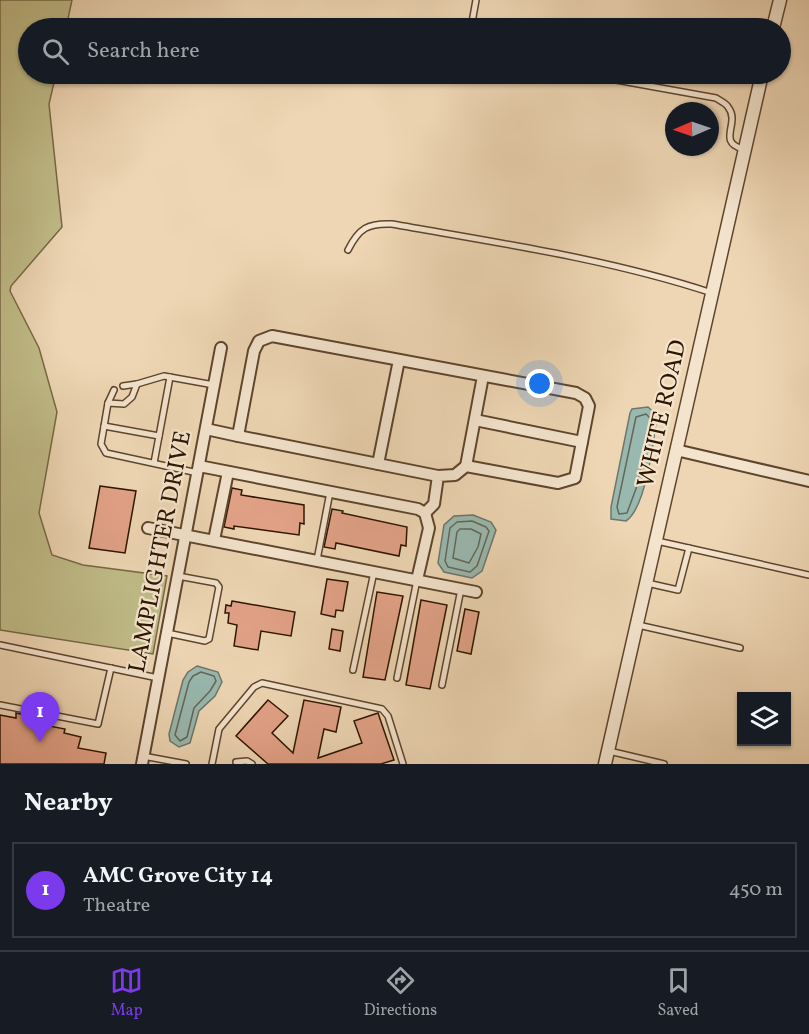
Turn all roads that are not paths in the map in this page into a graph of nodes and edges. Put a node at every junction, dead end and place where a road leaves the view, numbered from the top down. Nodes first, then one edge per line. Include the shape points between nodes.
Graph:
1 (476, 0) edge
2 (780, 0) edge
3 (473, 18) edge
4 (776, 18) edge
5 (638, 84) edge
6 (760, 84) edge
7 (745, 149) junction
8 (348, 250) dead end
9 (712, 293) junction
10 (221, 348) dead end
11 (399, 360) junction
12 (483, 376) junction
13 (170, 377) junction
14 (137, 384) junction
15 (214, 385) junction
16 (123, 386) dead end
17 (114, 390) dead end
18 (108, 403) junction
19 (475, 420) junction
20 (104, 426) junction
21 (206, 429) junction
22 (159, 436) junction
23 (238, 436) junction
24 (582, 442) junction
25 (676, 450) junction
26 (154, 464) junction
27 (378, 464) junction
28 (466, 466) junction
29 (198, 469) junction
30 (228, 472) junction
31 (438, 476) junction
32 (809, 481) edge
33 (330, 492) junction
34 (425, 513) junction
35 (148, 528) dead end
36 (185, 535) junction
37 (214, 540) junction
38 (656, 540) junction
39 (689, 548) junction
40 (317, 560) junction
41 (374, 572) junction
42 (809, 575) edge
43 (178, 576) junction
44 (417, 580) junction
45 (646, 582) junction
46 (461, 589) junction
47 (476, 592) dead end
48 (636, 625) junction
49 (168, 633) junction
50 (0, 645) edge
51 (741, 648) dead end
52 (111, 668) junction
53 (353, 670) dead end
54 (158, 678) junction
55 (398, 678) dead end
56 (442, 685) dead end
57 (0, 705) edge
58 (608, 751) junction
59 (142, 760) edge
60 (239, 763) edge
61 (186, 764) edge
62 (212, 764) edge
63 (229, 764) edge
64 (252, 764) edge
65 (404, 764) edge
66 (605, 764) edge
67 (664, 764) edge

1 - 3 lane
2 - 4 street
5 - 7 lane via 716,98 728,106 731,114 731,142
6 - 7 street, WHITE ROAD
7 - 9 street, WHITE ROAD
8 - 9 lane via 363,227 392,224 556,254 671,279
9 - 25 street, WHITE ROAD
10 - 15 street, LAMPLIGHTER DRIVE
11 - 12 street
11 - 23 street via 272,336 259,341
11 - 27 street
12 - 19 street
12 - 24 street via 585,398 589,406
13 - 14 lane
13 - 15 lane
13 - 22 lane
14 - 16 lane
14 - 18 lane via 124,404
15 - 21 street, LAMPLIGHTER DRIVE
17 - 18 lane
18 - 20 lane
19 - 24 street
19 - 28 street
20 - 22 lane
20 - 26 lane via 101,444 105,453
21 - 23 street
21 - 29 street, LAMPLIGHTER DRIVE
22 - 26 lane
23 - 27 street
24 - 28 street via 575,478 566,483
25 - 32 street
25 - 38 street, WHITE ROAD
26 - 29 lane
27 - 31 street
28 - 31 street via 455,475
29 - 30 street
29 - 36 street, LAMPLIGHTER DRIVE
30 - 33 street
30 - 37 street
31 - 34 street via 434,504
33 - 34 street
33 - 40 lane
34 - 44 street via 429,528
35 - 36 street
36 - 37 street
36 - 43 street, LAMPLIGHTER DRIVE
37 - 40 street
38 - 39 lane
38 - 45 street, WHITE ROAD
39 - 42 lane
39 - 45 lane via 678,590
40 - 41 street
41 - 44 street
41 - 53 lane
43 - 49 street, LAMPLIGHTER DRIVE
43 - 49 lane via 216,583 219,587 209,639
44 - 46 street
44 - 55 lane
45 - 48 street, WHITE ROAD
46 - 47 street
46 - 56 lane
48 - 51 lane
48 - 58 street, WHITE ROAD
49 - 54 street, LAMPLIGHTER DRIVE
50 - 52 lane
52 - 54 lane
52 - 57 lane via 98,724
54 - 59 street, LAMPLIGHTER DRIVE
58 - 66 street, WHITE ROAD
58 - 67 lane
59 - 61 lane
60 - 63 lane
60 - 64 lane
62 - 65 lane via 219,729 254,687 262,683 382,709

